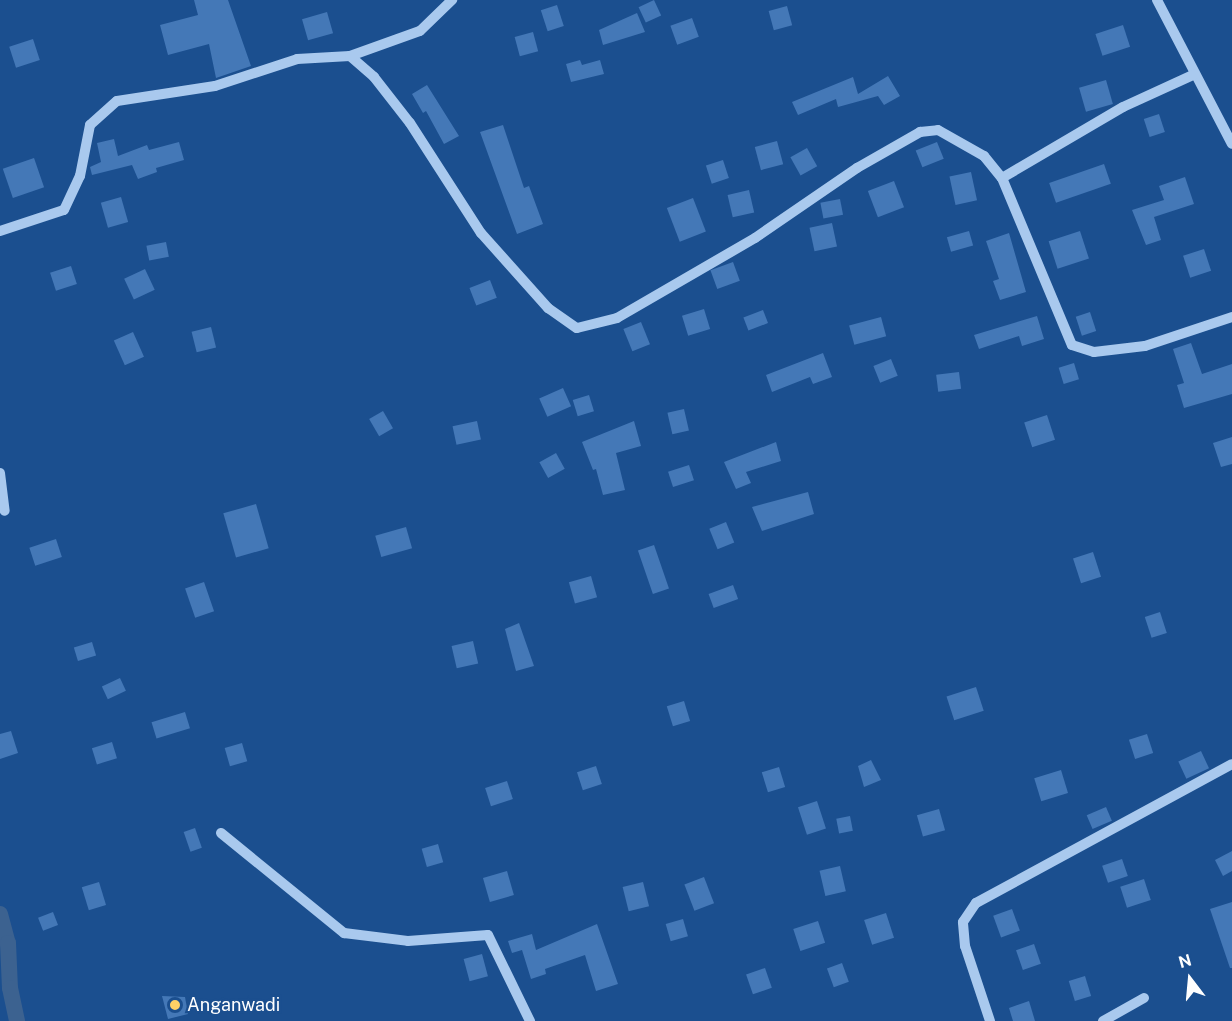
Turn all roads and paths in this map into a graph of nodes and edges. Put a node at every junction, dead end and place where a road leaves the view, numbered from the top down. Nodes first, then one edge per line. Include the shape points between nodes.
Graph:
1 (452, 0) edge
2 (1157, 0) edge
3 (350, 56) junction
4 (1195, 74) junction
5 (1232, 144) edge
6 (1002, 178) junction
7 (0, 231) edge
8 (1232, 317) edge
9 (0, 473) edge
10 (5, 511) dead end
11 (1232, 764) edge
12 (221, 833) dead end
13 (1143, 998) dead end
14 (530, 1021) edge
15 (990, 1021) edge
16 (1103, 1021) edge

1 - 3 street via 420,31
2 - 4 street
3 - 6 street via 374,77 410,123 481,233 548,308 577,328 617,318 684,281 755,238 819,190 921,132 938,130 984,156
3 - 7 street via 297,59 215,86 117,101 90,125 80,176 64,210
4 - 5 street
4 - 6 street via 1123,107
6 - 8 street via 1072,345 1094,352 1145,346
9 - 10 street
11 - 15 street via 976,903 963,922 965,946
12 - 14 street via 344,933 408,941 488,935
13 - 16 street

